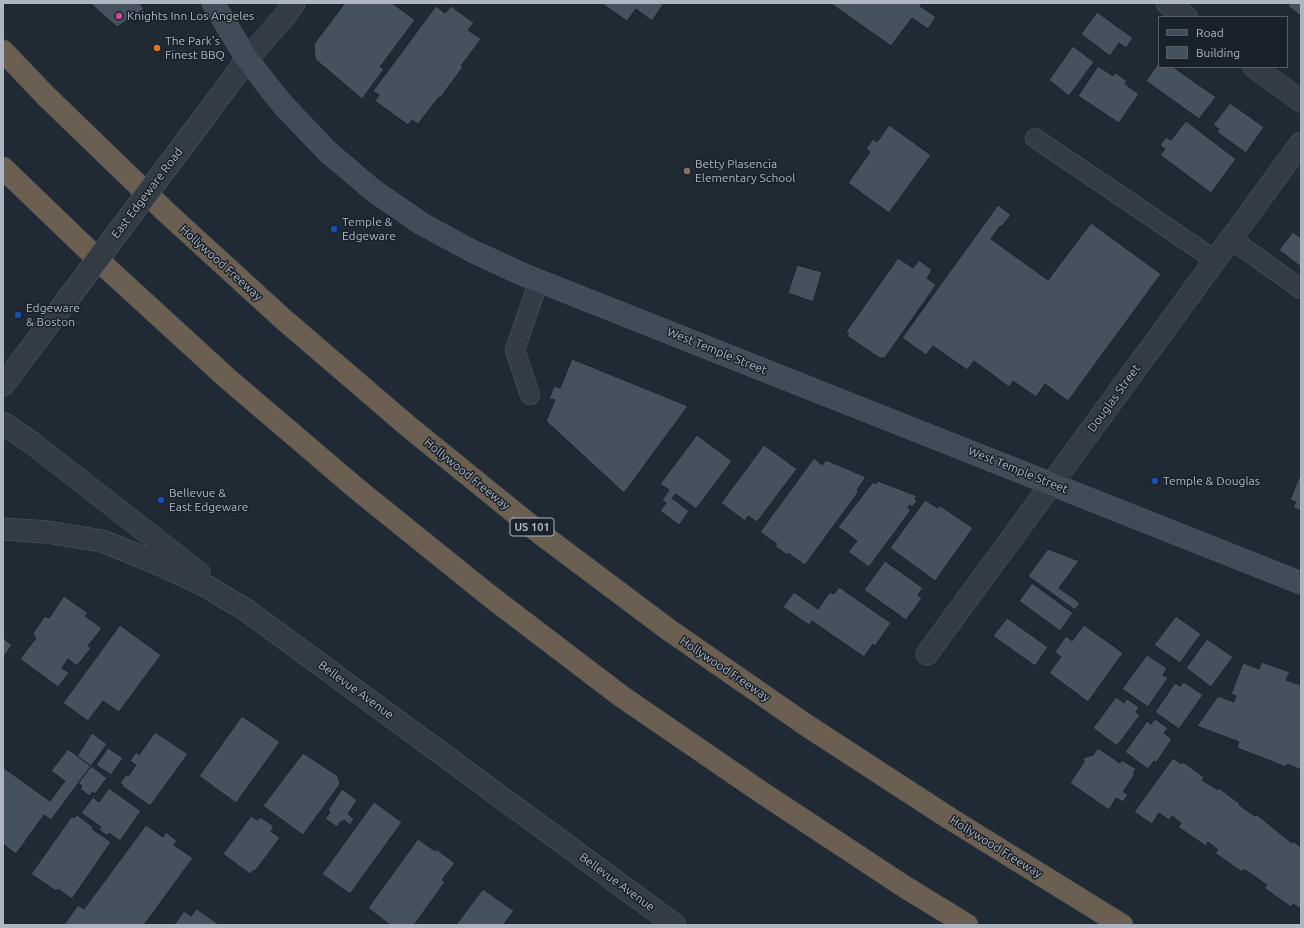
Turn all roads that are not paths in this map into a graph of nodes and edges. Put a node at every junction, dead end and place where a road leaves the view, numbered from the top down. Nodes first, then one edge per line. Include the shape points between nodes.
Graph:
1 (213, 3) edge
2 (294, 3) edge
3 (1167, 3) edge
4 (1185, 16) edge
5 (3, 51) edge
6 (248, 59) junction
7 (1255, 68) edge
8 (1301, 101) edge
9 (1035, 138) dead end
10 (1301, 143) edge
11 (3, 168) edge
12 (1231, 239) junction
13 (1215, 260) junction
14 (539, 280) junction
15 (1301, 289) edge
16 (3, 385) edge
17 (530, 395) dead end
18 (3, 423) edge
19 (1052, 483) junction
20 (3, 529) edge
21 (1301, 582) edge
22 (246, 610) junction
23 (927, 654) dead end
24 (675, 925) edge
25 (966, 925) edge
26 (1122, 925) edge

1 - 6 main road, West Temple Street
2 - 6 street, East Edgeware Road
3 - 4 street
5 - 26 highway, Hollywood Freeway / US 101 via 166,212 282,318 409,427 541,534 669,630 806,725 949,818
6 - 14 main road, West Temple Street via 284,106 328,152 374,191 428,227 472,251
6 - 16 street, East Edgeware Road, bridge
7 - 8 street
9 - 13 lane
10 - 12 street, Douglas Street
11 - 25 highway via 228,379 357,489 491,597 627,701 761,792
12 - 13 street, Douglas Street
12 - 15 lane
13 - 19 street, Douglas Street
14 - 17 lane via 515,350
14 - 19 main road, West Temple Street
18 - 22 street
19 - 21 main road, West Temple Street
19 - 23 street, Douglas Street
20 - 22 street, Bellevue Avenue via 47,532 102,541 204,585
22 - 24 street, Bellevue Avenue

